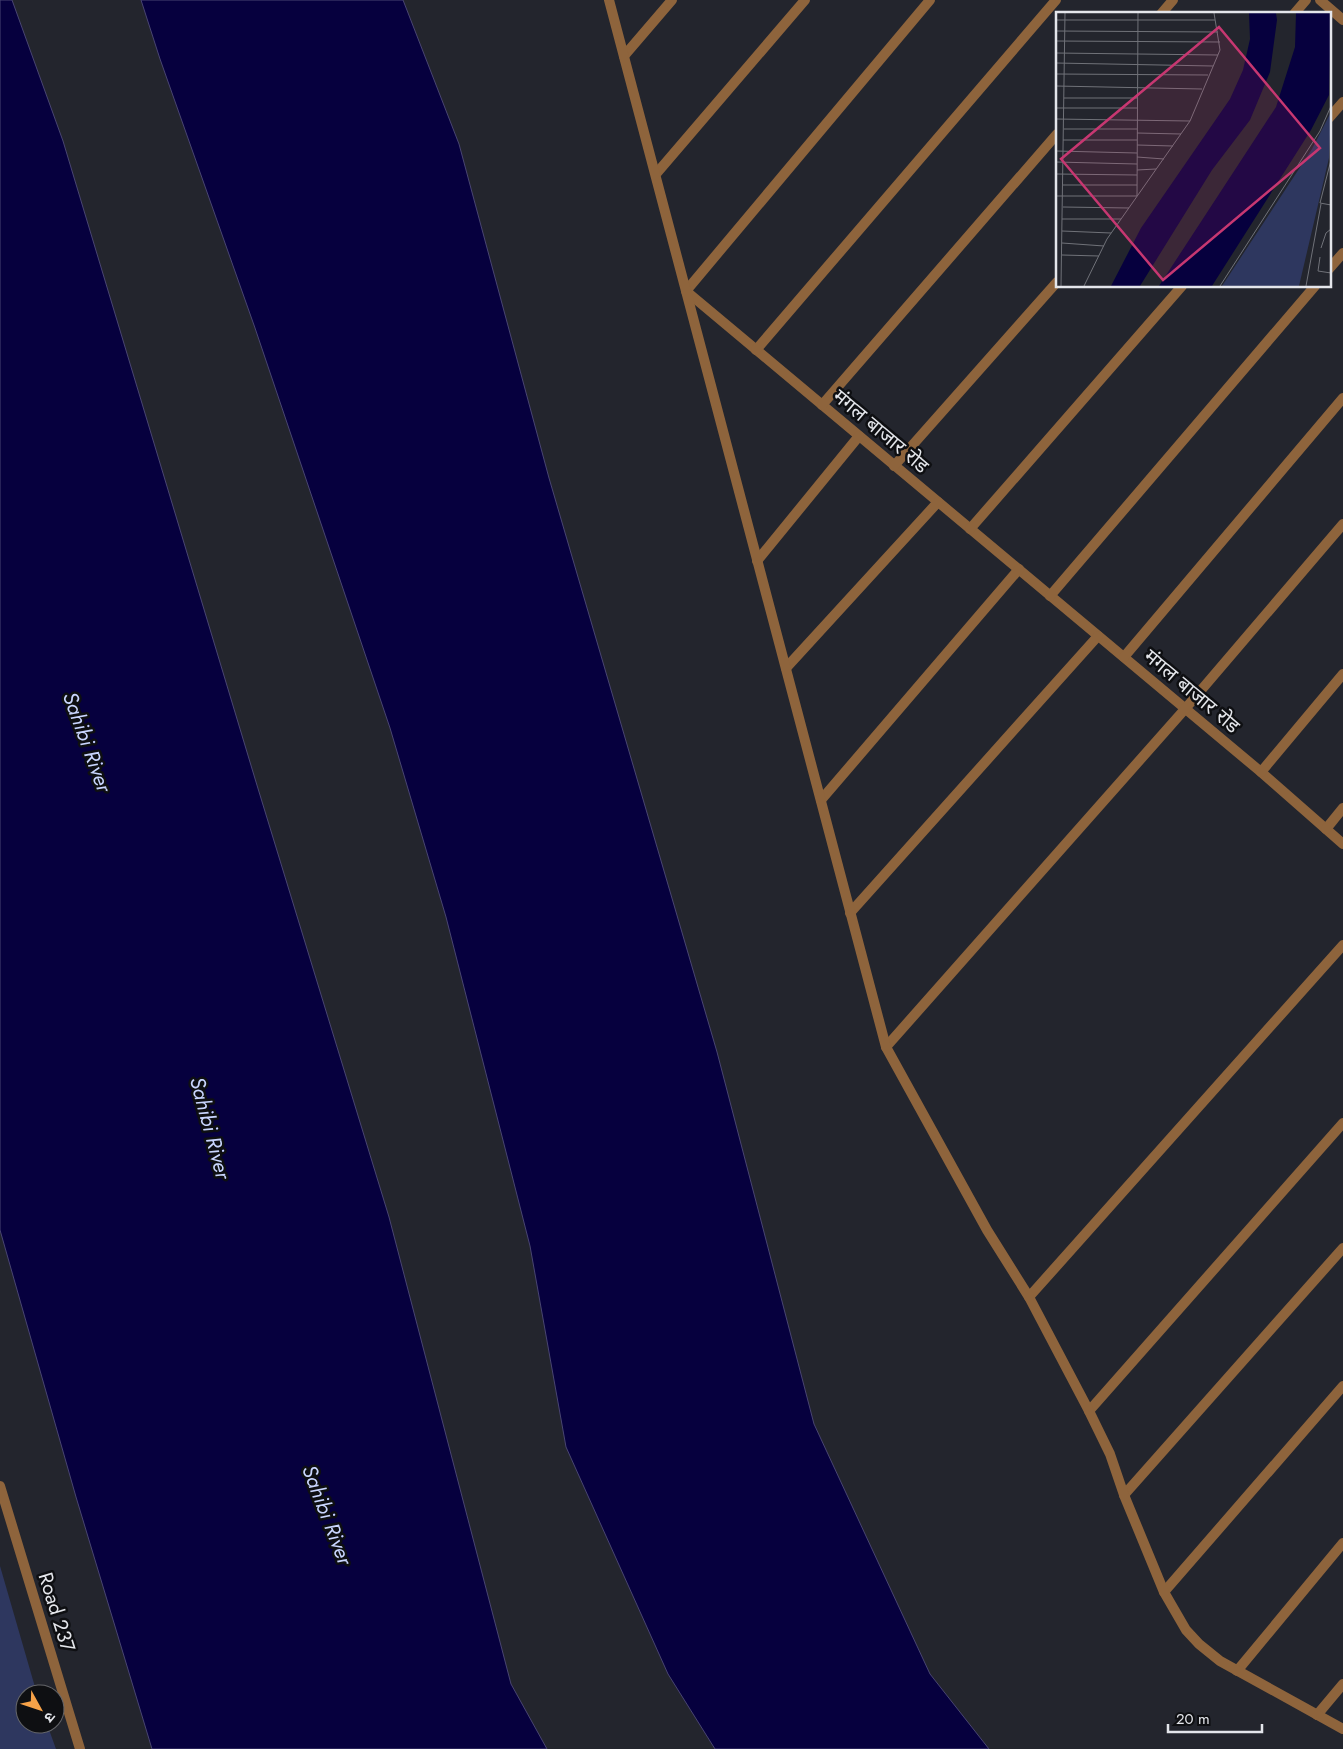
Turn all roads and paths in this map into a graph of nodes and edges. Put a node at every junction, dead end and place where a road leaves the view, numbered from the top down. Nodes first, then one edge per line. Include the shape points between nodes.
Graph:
1 (610, 0) edge
2 (672, 0) edge
3 (805, 0) edge
4 (930, 0) edge
5 (1056, 0) edge
6 (1173, 0) edge
7 (1306, 0) edge
8 (1320, 0) edge
9 (1163, 12) edge
10 (1296, 12) edge
11 (1343, 20) edge
12 (624, 56) junction
13 (1343, 102) edge
14 (1330, 117) edge
15 (1056, 135) edge
16 (656, 174) junction
17 (1343, 253) edge
18 (1330, 269) edge
19 (1056, 283) edge
20 (1180, 288) edge
21 (1313, 288) edge
22 (686, 291) junction
23 (756, 350) junction
24 (1343, 398) edge
25 (822, 405) junction
26 (859, 436) junction
27 (894, 466) junction
28 (938, 502) junction
29 (1343, 524) edge
30 (970, 529) junction
31 (757, 561) junction
32 (1019, 569) junction
33 (1050, 596) junction
34 (1098, 636) junction
35 (1124, 657) junction
36 (786, 668) junction
37 (1343, 674) edge
38 (1185, 709) junction
39 (1261, 772) junction
40 (821, 800) junction
41 (1343, 808) edge
42 (1326, 829) junction
43 (1343, 844) edge
44 (850, 914) junction
45 (1343, 945) edge
46 (886, 1047) junction
47 (1343, 1122) edge
48 (1343, 1248) edge
49 (1029, 1297) junction
50 (1343, 1386) edge
51 (1089, 1411) junction
52 (0, 1486) edge
53 (1124, 1494) junction
54 (1343, 1543) edge
55 (1164, 1592) junction
56 (1236, 1670) junction
57 (1343, 1684) edge
58 (1318, 1715) junction
59 (1343, 1729) edge
60 (80, 1749) edge

1 - 12 street
2 - 12 street
3 - 16 street
4 - 22 street
5 - 23 street
6 - 9 street
7 - 10 street
8 - 11 street
12 - 16 street
13 - 14 street
15 - 25 street
16 - 22 street
17 - 18 street
19 - 27 street
20 - 30 street
21 - 33 street
22 - 23 street, मंगल बाजार रोड
22 - 31 street
23 - 25 street, मंगल बाजार रोड
24 - 35 street
25 - 26 street, मंगल बाजार रोड
26 - 27 street, मंगल बाजार रोड
26 - 31 street
27 - 28 street, मंगल बाजार रोड
28 - 30 street, मंगल बाजार रोड
28 - 36 street
29 - 38 street
30 - 32 street, मंगल बाजार रोड
31 - 36 street
32 - 33 street, मंगल बाजार रोड
32 - 40 street
33 - 34 street, मंगल बाजार रोड
34 - 35 street, मंगल बाजार रोड
34 - 44 street
35 - 38 street, मंगल बाजार रोड
36 - 40 street
37 - 39 street
38 - 39 street, मंगल बाजार रोड
38 - 46 street
39 - 42 street, मंगल बाजार रोड
40 - 44 street
41 - 42 street
42 - 43 street, मंगल बाजार रोड
44 - 46 street
45 - 49 street
46 - 49 street via 987,1230
47 - 51 street
48 - 53 street
49 - 51 street
50 - 55 street
51 - 53 street via 1110,1454
52 - 60 street, Road 237
53 - 55 street
54 - 56 street
55 - 56 street via 1186,1630 1220,1661
56 - 58 street
57 - 58 street
58 - 59 street

